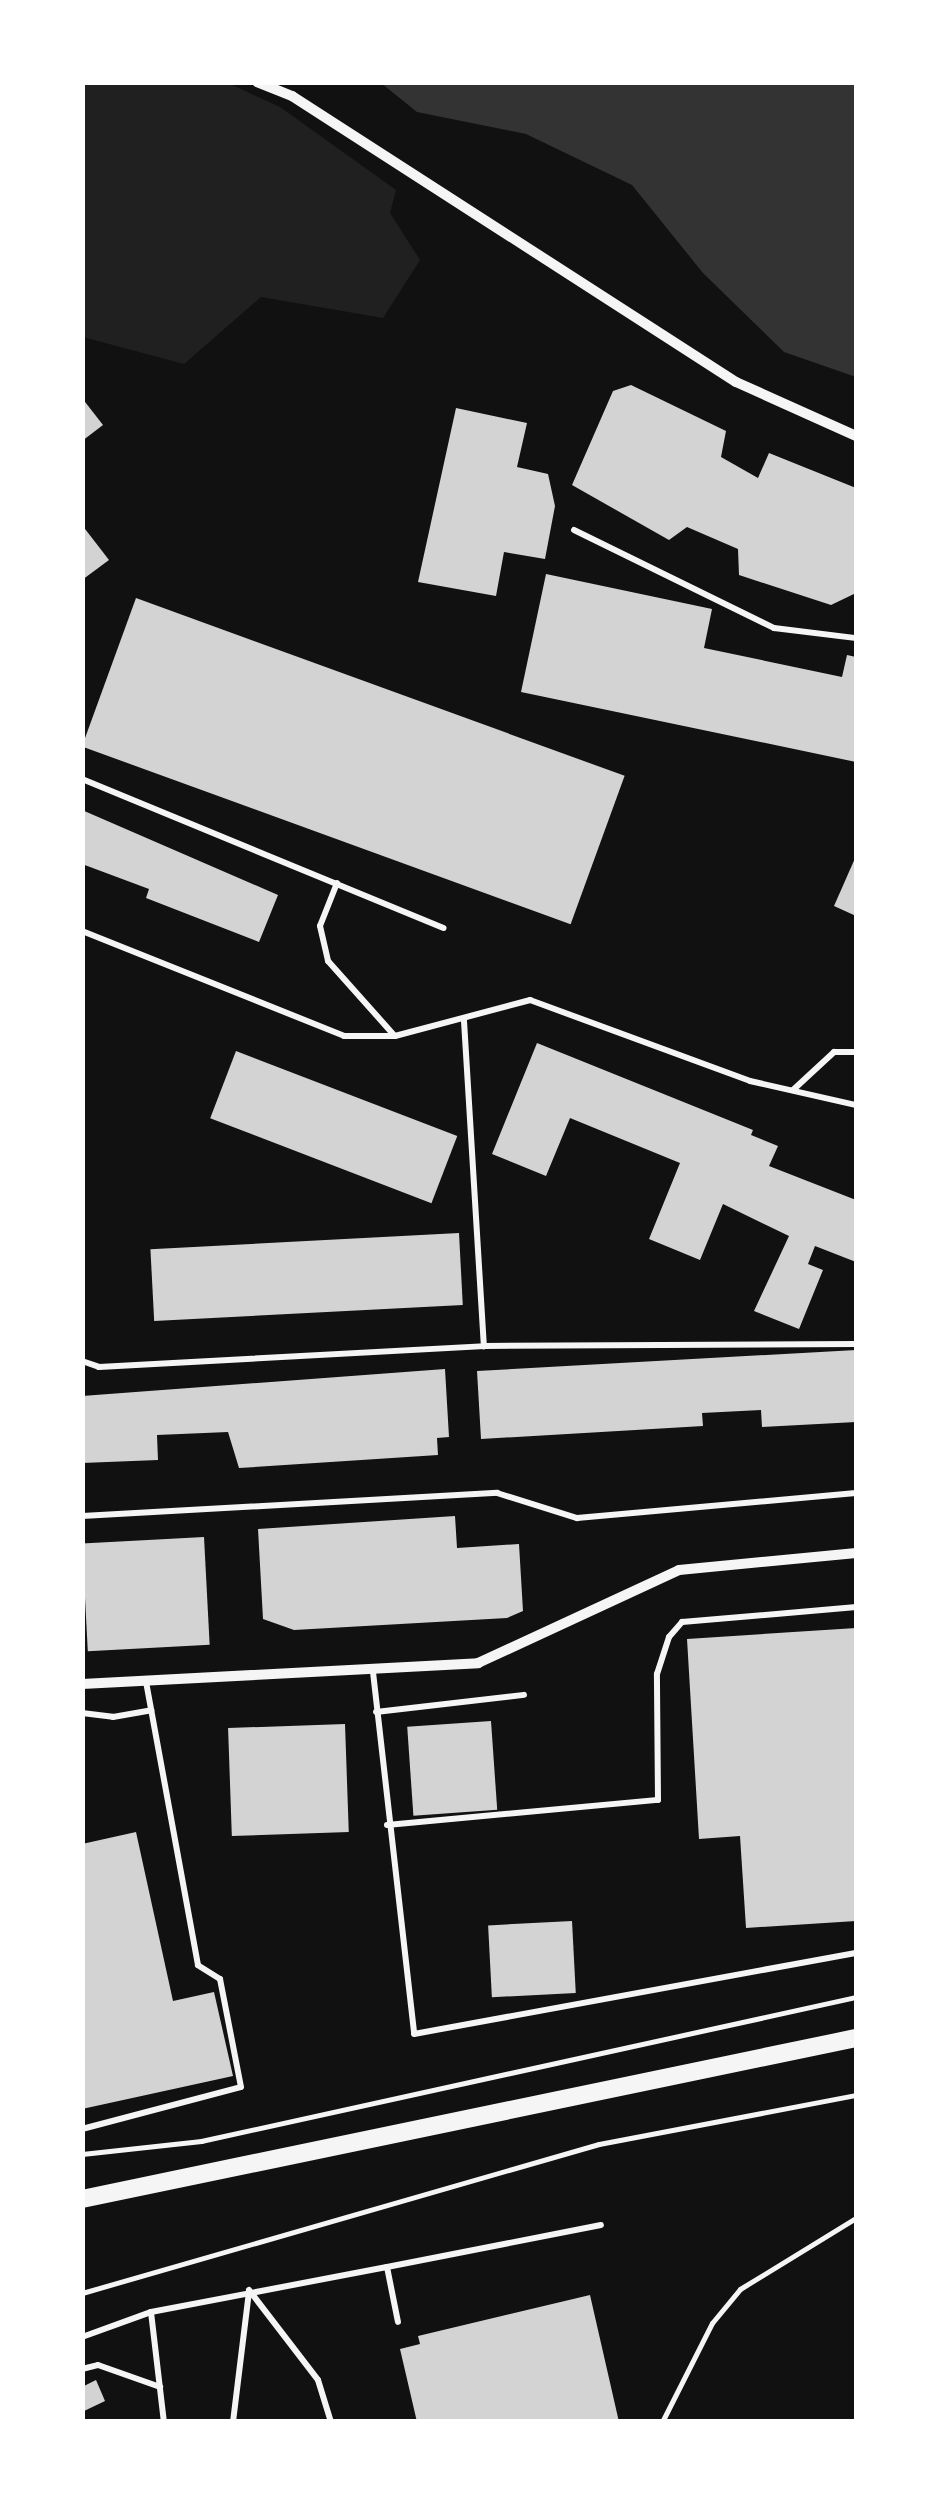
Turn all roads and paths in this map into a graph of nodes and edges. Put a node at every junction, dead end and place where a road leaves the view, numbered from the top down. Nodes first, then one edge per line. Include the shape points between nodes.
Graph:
1 (257, 82) edge
2 (856, 436) edge
3 (574, 530) dead end
4 (856, 638) edge
5 (82, 778) edge
6 (337, 883) junction
7 (444, 928) dead end
8 (82, 930) edge
9 (464, 1021) junction
10 (395, 1036) junction
11 (856, 1052) edge
12 (792, 1091) junction
13 (856, 1105) edge
14 (856, 1344) edge
15 (484, 1346) junction
16 (82, 1361) edge
17 (856, 1493) edge
18 (82, 1516) edge
19 (856, 1553) edge
20 (856, 1608) edge
21 (373, 1672) junction
22 (146, 1681) junction
23 (82, 1684) edge
24 (524, 1695) dead end
25 (151, 1710) junction
26 (376, 1712) junction
27 (82, 1713) edge
28 (386, 1825) junction
29 (856, 1953) edge
30 (856, 1997) edge
31 (856, 2038) edge
32 (856, 2095) edge
33 (82, 2129) edge
34 (82, 2154) edge
35 (203, 2175) junction
36 (82, 2200) edge
37 (82, 2212) edge
38 (856, 2218) edge
39 (601, 2226) dead end
40 (387, 2267) junction
41 (249, 2290) junction
42 (82, 2292) edge
43 (151, 2312) junction
44 (398, 2322) dead end
45 (82, 2337) edge
46 (82, 2369) edge
47 (160, 2387) junction
48 (164, 2422) edge
49 (232, 2422) edge
50 (331, 2422) edge
51 (662, 2422) edge

1 - 2 street via 292,96 736,382
3 - 4 lane via 774,628
5 - 6 lane
6 - 7 lane
6 - 10 lane via 320,926 328,962
8 - 10 lane via 344,1036
9 - 10 lane
9 - 12 lane via 530,1000
9 - 15 lane
11 - 12 lane via 834,1052
12 - 13 lane
14 - 15 lane
15 - 16 lane via 99,1367
17 - 18 lane via 577,1518 497,1493
19 - 21 street via 680,1570 512,1652 438,1670
20 - 28 lane via 682,1622 656,1674 658,1800
21 - 22 street
21 - 26 lane
22 - 23 street
22 - 25 lane
24 - 26 lane
25 - 27 lane
25 - 33 lane via 198,1966 220,1979 241,2087
26 - 28 lane
28 - 29 lane via 414,2034
30 - 34 path via 201,2141
31 - 35 main road
32 - 42 path via 599,2144
35 - 36 main road
35 - 37 main road
38 - 51 path via 740,2288 712,2323
39 - 40 lane
40 - 41 lane
40 - 44 lane
41 - 43 lane
41 - 49 lane
41 - 50 lane via 318,2380
43 - 45 lane
43 - 47 lane
46 - 47 lane via 98,2365
47 - 48 lane

